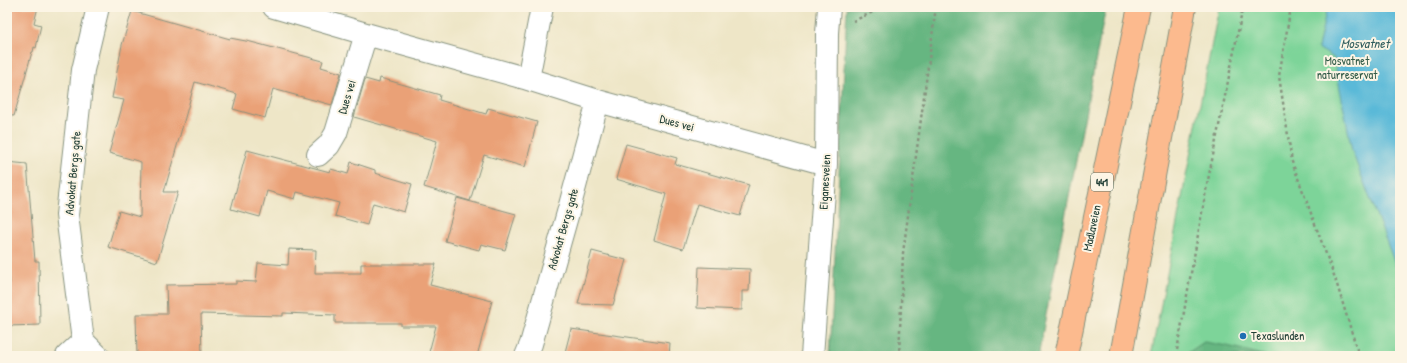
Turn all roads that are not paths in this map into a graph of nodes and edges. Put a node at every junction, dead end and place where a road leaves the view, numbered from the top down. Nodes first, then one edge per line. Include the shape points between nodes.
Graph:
1 (98, 7) edge
2 (274, 7) edge
3 (542, 7) edge
4 (829, 7) edge
5 (1139, 7) edge
6 (1185, 7) edge
7 (323, 13) edge
8 (366, 34) junction
9 (528, 79) junction
10 (598, 101) junction
11 (318, 155) dead end
12 (826, 164) junction
13 (90, 348) edge
14 (67, 356) edge
15 (526, 356) edge
16 (812, 356) edge
17 (1066, 356) edge
18 (1121, 356) edge

1 - 13 street, Advokat Bergs gate via 83,70 68,215
2 - 7 street, Dues vei
3 - 9 street
4 - 12 street, Eiganesveien
5 - 17 main road, Madlaveien / 441
6 - 18 main road
7 - 8 street, Dues vei
8 - 9 street, Dues vei
8 - 11 street, Dues vei via 336,133 329,145
9 - 10 street, Dues vei
10 - 12 street, Dues vei
10 - 15 street, Advokat Bergs gate
12 - 16 street, Eiganesveien
13 - 14 street, Advokat Bergs gate

